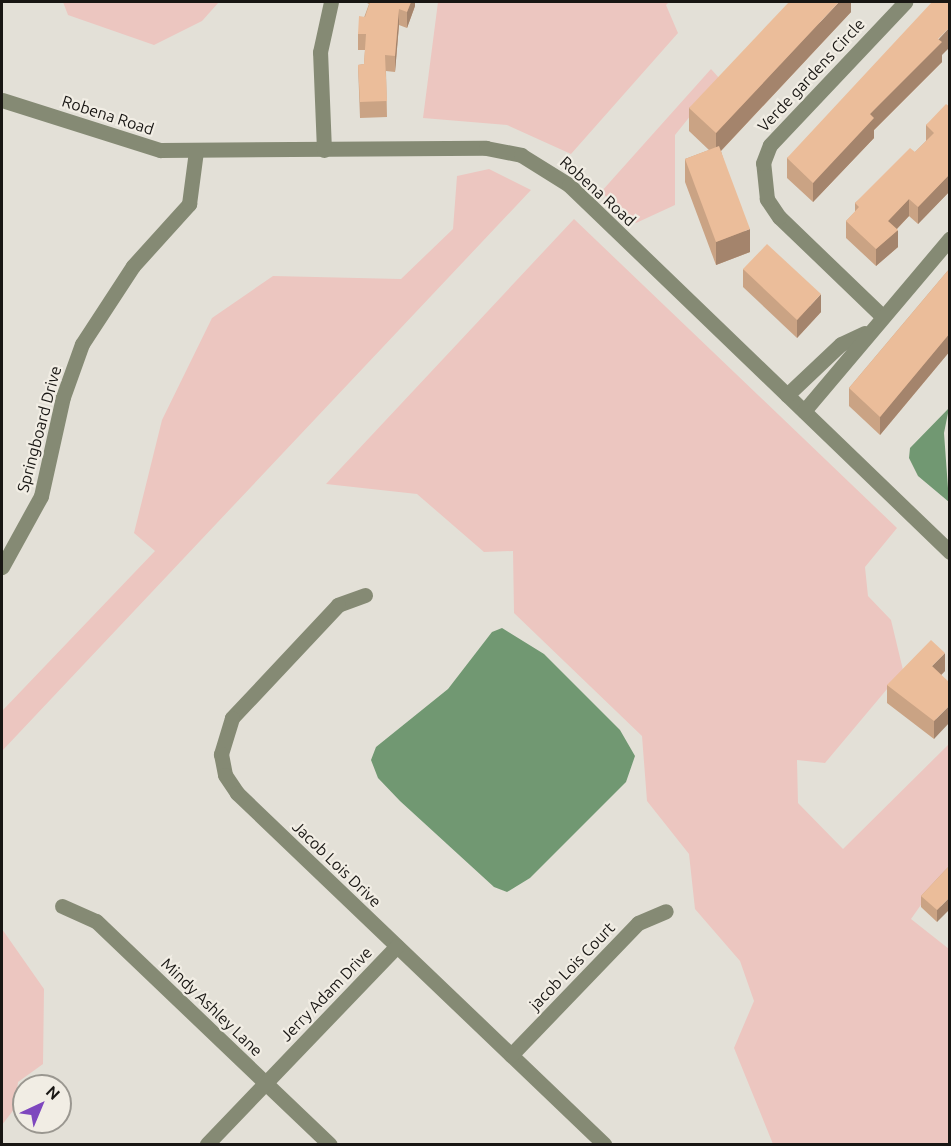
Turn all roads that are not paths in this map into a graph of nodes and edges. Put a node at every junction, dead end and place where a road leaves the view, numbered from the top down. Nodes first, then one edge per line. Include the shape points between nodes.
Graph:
1 (331, 2) edge
2 (904, 2) edge
3 (2, 100) edge
4 (324, 150) junction
5 (196, 152) junction
6 (950, 238) edge
7 (881, 315) junction
8 (865, 333) junction
9 (787, 394) junction
10 (804, 411) junction
11 (950, 552) edge
12 (2, 567) edge
13 (365, 595) dead end
14 (62, 906) dead end
15 (666, 911) dead end
16 (397, 946) junction
17 (511, 1055) junction
18 (265, 1083) junction
19 (207, 1144) edge
20 (329, 1144) edge
21 (604, 1144) edge

1 - 4 street via 320,52
2 - 7 street, Verde gardens Circle via 770,145 763,163 767,199 779,217
3 - 5 street, Robena Road via 79,121 136,145
4 - 5 street, Robena Road
4 - 9 street, Robena Road via 486,148 547,168
5 - 12 street, Springboard Drive via 189,204 133,266 82,344 63,397 41,496
6 - 7 street
7 - 8 street
8 - 9 street via 841,344
8 - 10 street via 853,356
9 - 10 street, Robena Road
10 - 11 street, Robena Road
13 - 16 street, Jacob Lois Drive via 338,605 232,718 221,754 237,793
14 - 18 street, Mindy Ashley Lane via 96,921
15 - 17 street, jacob Lois Court via 638,923
16 - 17 street, Jacob Lois Drive
16 - 18 street, Jerry Adam Drive
17 - 21 street, Jacob Lois Drive
18 - 19 street, Jerry Adam Drive
18 - 20 street, Mindy Ashley Lane

